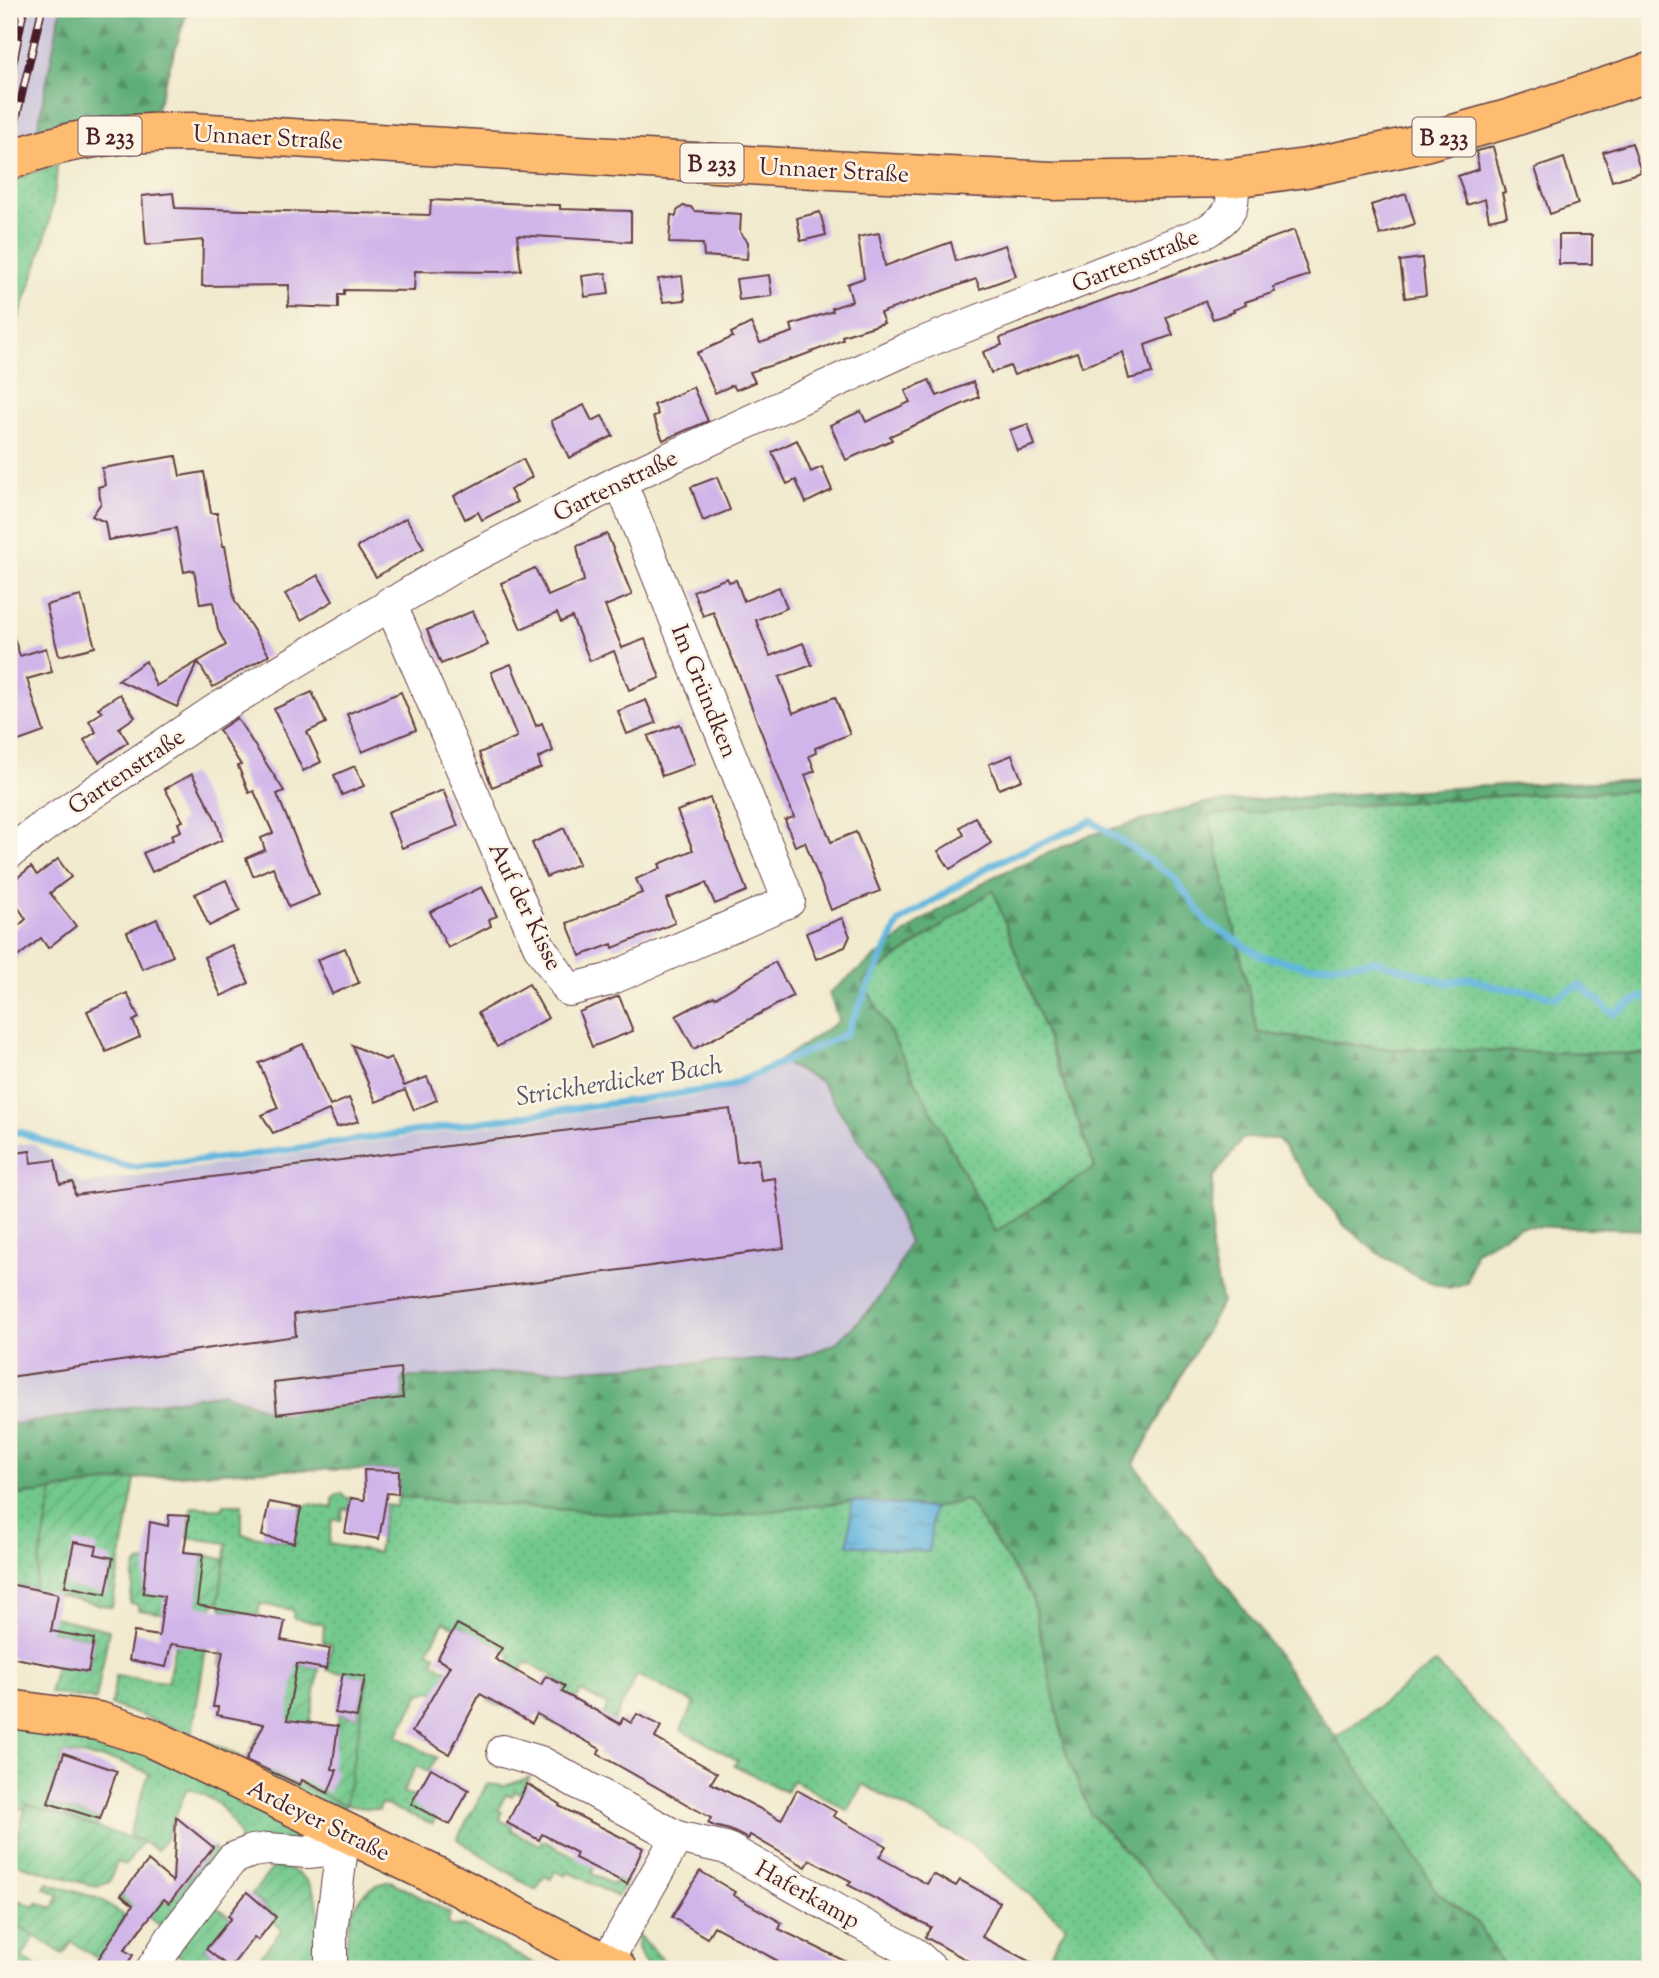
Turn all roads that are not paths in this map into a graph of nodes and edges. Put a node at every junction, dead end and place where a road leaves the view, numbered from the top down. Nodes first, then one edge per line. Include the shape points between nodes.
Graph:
1 (1650, 72) edge
2 (19, 158) edge
3 (1232, 178) junction
4 (620, 481) junction
5 (390, 603) junction
6 (9, 853) edge
7 (789, 901) joint
8 (9, 1709) edge
9 (503, 1751) dead end
10 (344, 1833) junction
11 (677, 1837) junction
12 (611, 1966) edge
13 (152, 1969) edge
14 (331, 1969) edge
15 (931, 1969) edge

1 - 3 main road, Unnaer Straße / B 233 via 1410,146
2 - 3 main road, Unnaer Straße / B 233 via 89,139 192,132 1039,180
3 - 4 street, Gartenstraße via 1234,205 1207,232 905,350
4 - 5 street, Gartenstraße
4 - 7 street, Im Gründken
5 - 6 street, Gartenstraße via 214,711
5 - 7 street, Auf der Kisse via 539,946 569,990 608,980
8 - 10 main road, Ardeyer Straße via 98,1721 149,1737
9 - 11 street, Haferkamp via 540,1762
10 - 12 main road, Ardeyer Straße
10 - 13 street via 327,1850 268,1849 232,1860
10 - 14 street via 331,1931
11 - 12 street
11 - 15 street, Haferkamp via 726,1848 915,1954

